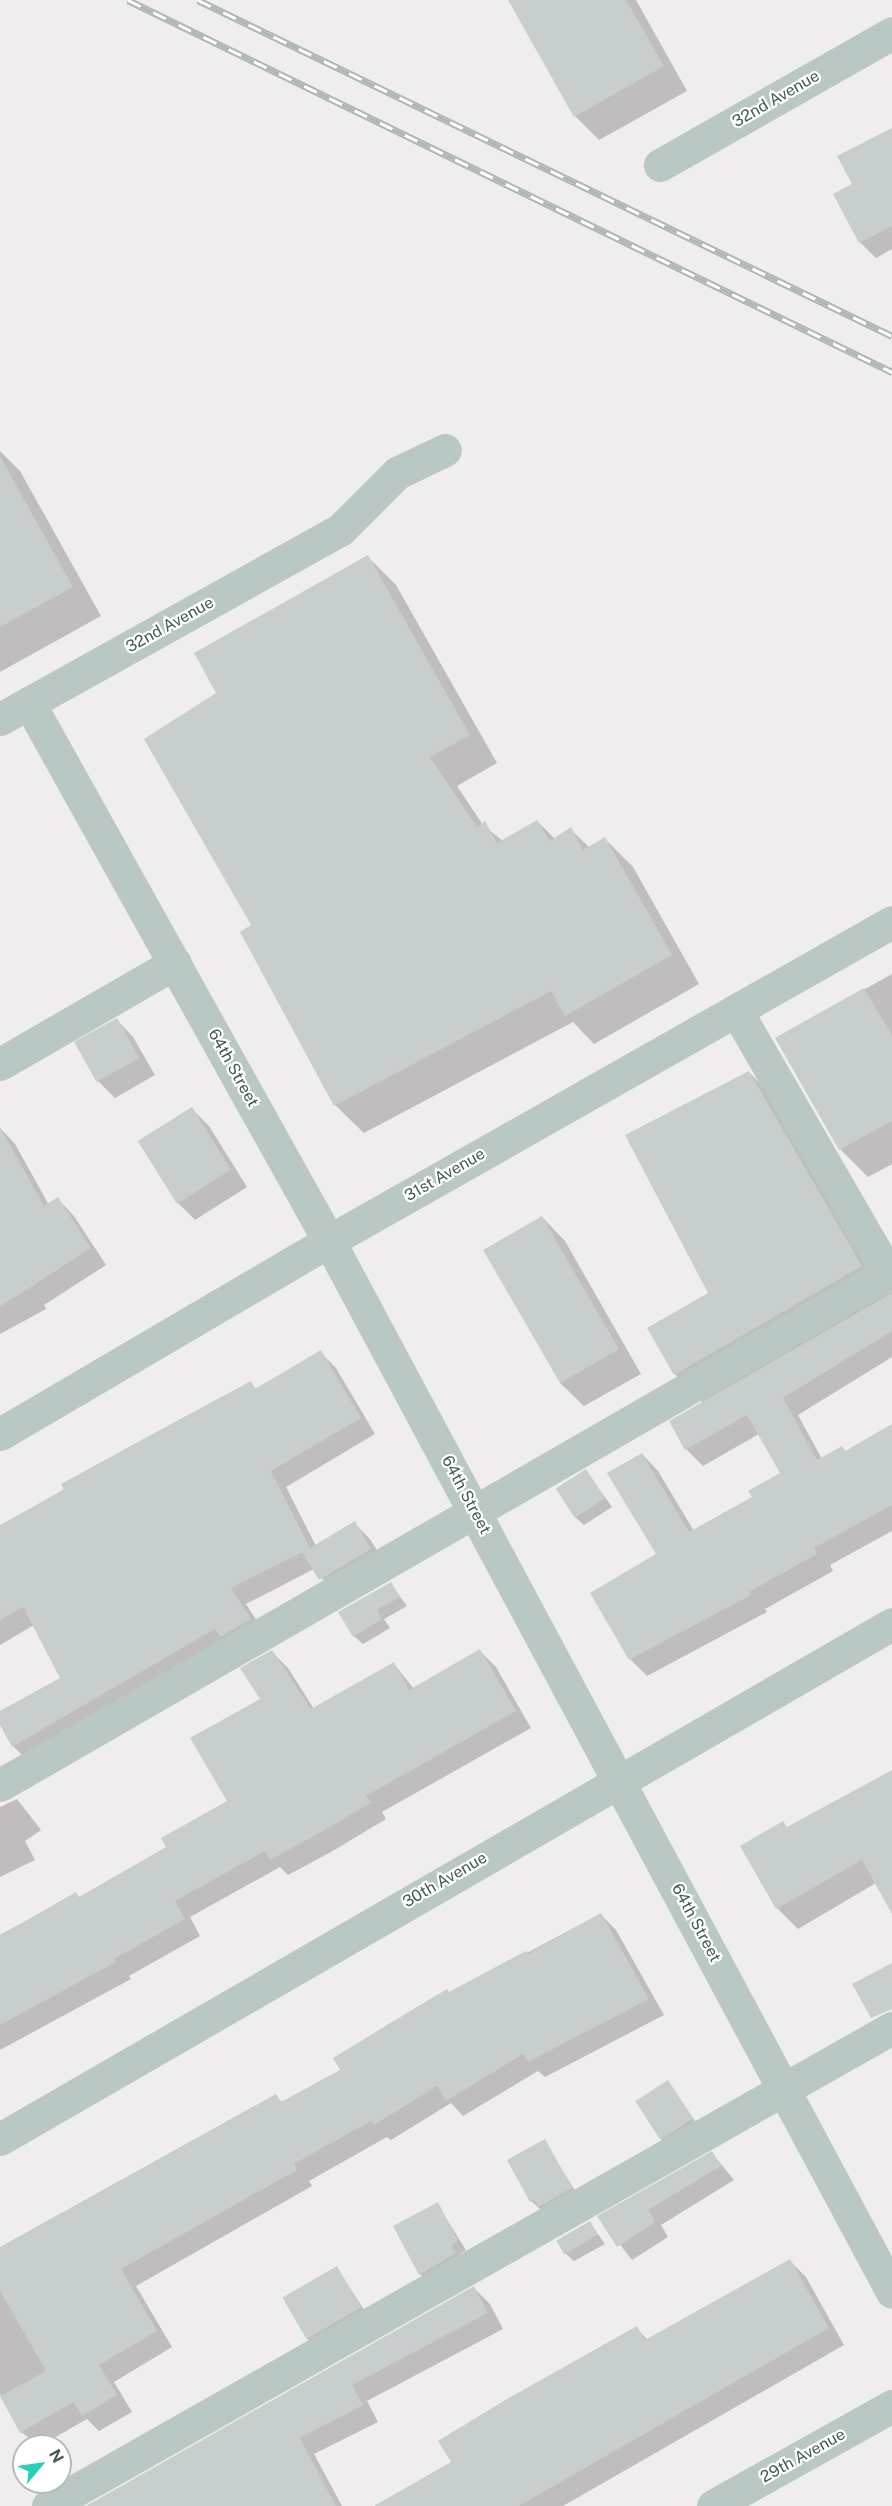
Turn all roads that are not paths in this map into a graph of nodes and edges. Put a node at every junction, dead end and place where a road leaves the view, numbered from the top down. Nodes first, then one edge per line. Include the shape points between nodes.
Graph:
1 (892, 33) edge
2 (660, 165) dead end
3 (445, 450) dead end
4 (29, 703) junction
5 (0, 719) edge
6 (892, 922) edge
7 (175, 963) junction
8 (736, 1011) junction
9 (0, 1065) edge
10 (329, 1241) junction
11 (890, 1272) edge
12 (0, 1434) edge
13 (474, 1510) junction
14 (892, 1624) edge
15 (619, 1778) junction
16 (0, 1785) edge
17 (892, 2028) edge
18 (784, 2090) junction
19 (0, 2139) edge
20 (892, 2292) edge
21 (892, 2406) edge
22 (48, 2506) edge
23 (713, 2506) edge

1 - 2 street, 32nd Avenue
3 - 4 street, 32nd Avenue via 397,473 340,530
4 - 5 street, 32nd Avenue
4 - 7 street, 64th Street
6 - 8 street, 31st Avenue
7 - 9 street
7 - 10 street, 64th Street
8 - 10 street, 31st Avenue
8 - 11 street
10 - 12 street, 31st Avenue
10 - 13 street, 64th Street
11 - 13 street
13 - 15 street, 64th Street
13 - 16 street
14 - 15 street, 30th Avenue
15 - 18 street, 64th Street
15 - 19 street, 30th Avenue
17 - 18 street
18 - 20 street, 64th Street
18 - 22 street
21 - 23 street, 29th Avenue

